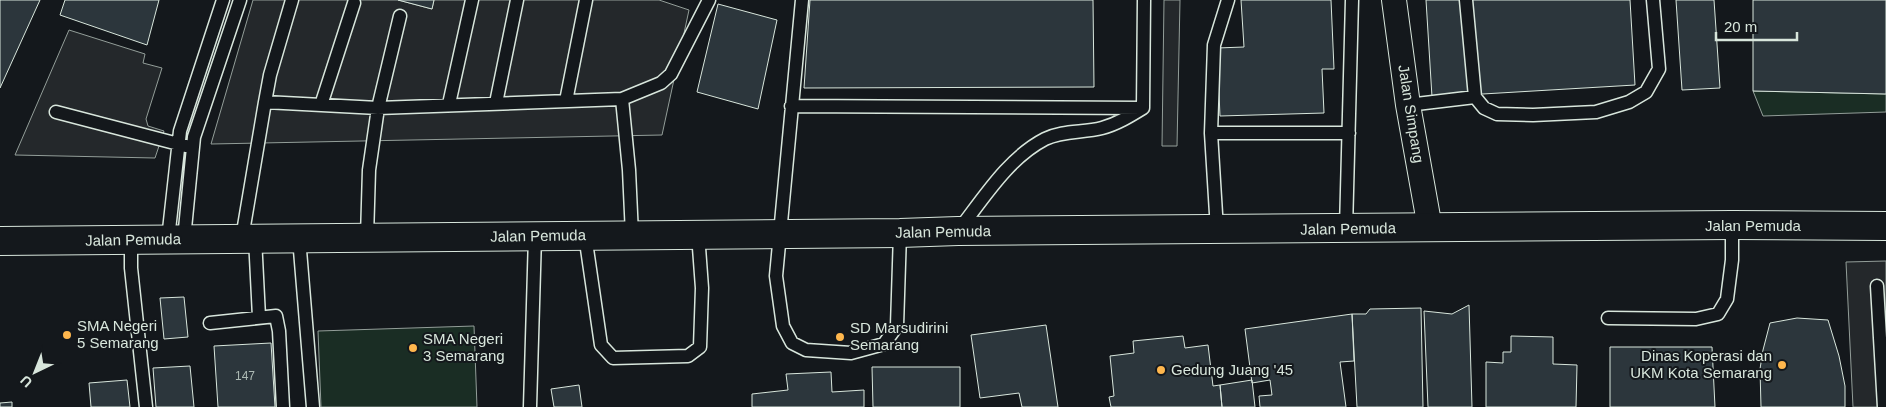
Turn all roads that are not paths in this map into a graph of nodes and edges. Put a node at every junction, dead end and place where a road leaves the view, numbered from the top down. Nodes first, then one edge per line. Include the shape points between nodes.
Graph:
1 (223, 0) edge
2 (240, 0) edge
3 (292, 0) edge
4 (472, 0) edge
5 (517, 0) edge
6 (586, 0) edge
7 (709, 0) edge
8 (802, 0) edge
9 (1144, 0) edge
10 (1228, 0) edge
11 (1352, 0) edge
12 (1394, 0) edge
13 (1466, 0) edge
14 (1653, 0) edge
15 (354, 3) dead end
16 (400, 16) dead end
17 (1475, 97) junction
18 (622, 99) junction
19 (566, 101) junction
20 (265, 102) junction
21 (496, 103) junction
22 (449, 104) junction
23 (321, 105) junction
24 (1408, 105) junction
25 (791, 106) junction
26 (378, 108) junction
27 (1143, 108) junction
28 (56, 112) dead end
29 (1211, 132) junction
30 (1349, 133) junction
31 (180, 144) junction
32 (193, 148) junction
33 (1732, 225) junction
34 (1886, 226) edge
35 (1430, 228) junction
36 (1346, 229) junction
37 (958, 230) junction
38 (1217, 230) junction
39 (900, 232) junction
40 (698, 234) junction
41 (780, 234) junction
42 (585, 235) junction
43 (632, 235) junction
44 (535, 236) junction
45 (368, 237) junction
46 (248, 238) junction
47 (299, 238) junction
48 (176, 239) junction
49 (131, 240) junction
50 (0, 241) edge
51 (1878, 286) dead end
52 (259, 317) junction
53 (1608, 318) dead end
54 (210, 323) dead end
55 (146, 407) edge
56 (283, 407) edge
57 (313, 407) edge
58 (530, 407) edge
59 (1884, 407) edge

1 - 31 lane via 180,131
2 - 32 lane via 194,136
3 - 20 lane
4 - 22 lane
5 - 21 lane
6 - 19 lane
7 - 18 lane via 671,74 661,83
8 - 25 lane
9 - 27 lane
10 - 29 lane via 1214,45
11 - 30 lane
12 - 24 street, Jalan Simpang
13 - 17 lane
14 - 17 lane via 1659,69 1646,92 1629,102 1596,112 1533,116 1497,114 1484,108
15 - 23 lane
16 - 26 lane
17 - 24 lane
18 - 19 lane
18 - 43 lane
19 - 21 lane
20 - 23 lane
20 - 46 lane
21 - 22 lane
22 - 26 lane
23 - 26 lane
24 - 35 street, Jalan Simpang
25 - 27 lane
25 - 41 lane
26 - 45 lane via 369,170
27 - 37 lane via 1100,128 1072,131 1046,139 1024,152
28 - 31 lane
29 - 30 lane
29 - 38 lane
30 - 36 lane
31 - 32 lane
31 - 48 lane
32 - 48 lane
33 - 34 main road, Jalan Pemuda
33 - 35 main road, Jalan Pemuda
33 - 53 lane via 1727,299 1718,314 1696,319
35 - 36 main road, Jalan Pemuda
36 - 38 main road, Jalan Pemuda
37 - 38 main road, Jalan Pemuda
37 - 39 main road, Jalan Pemuda
39 - 41 main road, Jalan Pemuda
39 - 41 lane via 897,326 884,344 851,353 806,350 792,343 783,326 776,276
40 - 41 main road, Jalan Pemuda
40 - 42 lane via 702,288 700,347 688,356 613,358 601,345
40 - 43 main road, Jalan Pemuda
42 - 43 main road, Jalan Pemuda
42 - 44 main road, Jalan Pemuda
44 - 45 main road, Jalan Pemuda
44 - 58 lane
45 - 47 main road, Jalan Pemuda
46 - 47 main road, Jalan Pemuda
46 - 48 main road, Jalan Pemuda
46 - 52 lane
47 - 57 lane
48 - 49 main road, Jalan Pemuda
49 - 50 main road, Jalan Pemuda
49 - 55 lane via 131,268
51 - 59 lane
52 - 54 lane
52 - 56 lane via 276,316

